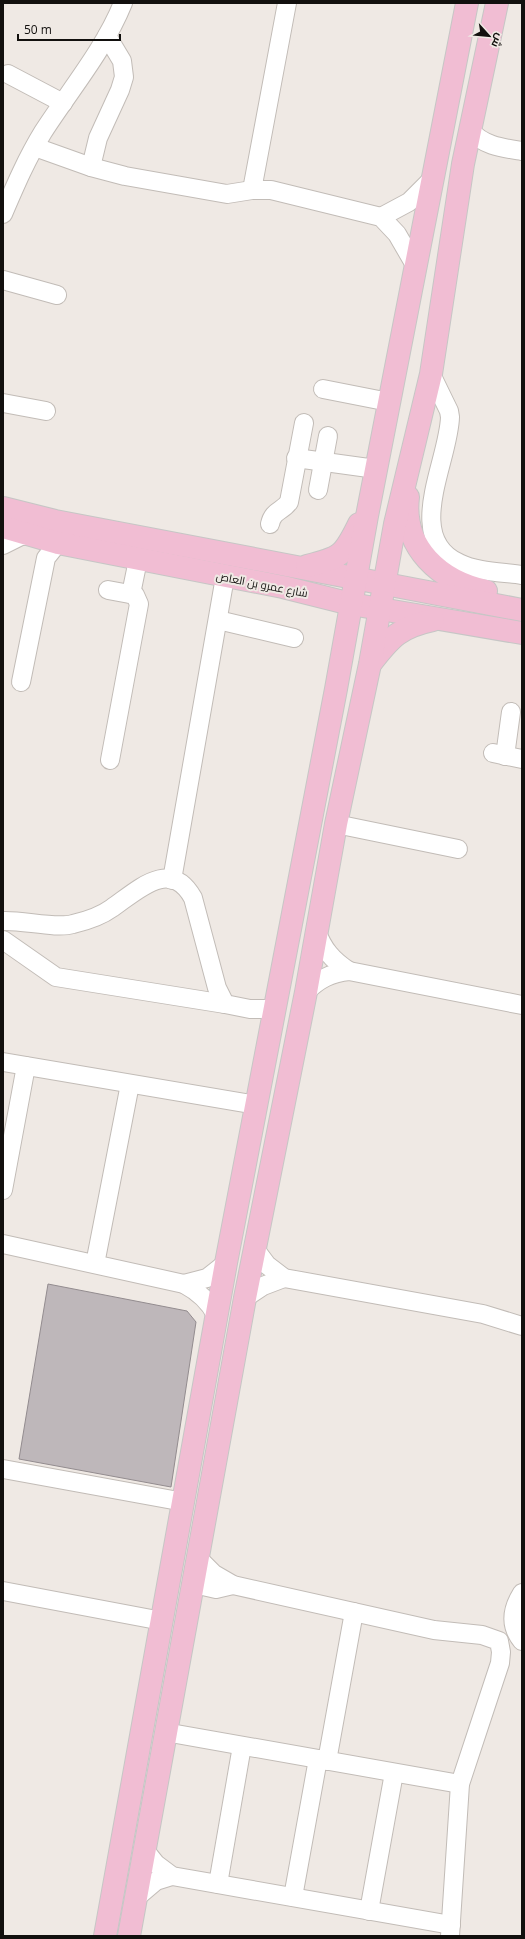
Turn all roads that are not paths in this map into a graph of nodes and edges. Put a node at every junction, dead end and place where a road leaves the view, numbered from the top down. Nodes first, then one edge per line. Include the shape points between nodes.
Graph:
1 (123, 3) edge
2 (288, 3) edge
3 (467, 3) edge
4 (497, 3) edge
5 (107, 36) junction
6 (8, 74) dead end
7 (63, 103) junction
8 (470, 130) junction
9 (35, 147) junction
10 (522, 151) edge
11 (90, 167) junction
12 (432, 179) junction
13 (252, 190) junction
14 (3, 214) edge
15 (381, 217) junction
16 (415, 265) junction
17 (3, 280) edge
18 (57, 295) dead end
19 (430, 374) junction
20 (323, 389) dead end
21 (389, 402) junction
22 (3, 403) edge
23 (423, 407) junction
24 (46, 411) dead end
25 (304, 423) dead end
26 (328, 436) dead end
27 (296, 458) junction
28 (323, 462) junction
29 (376, 469) junction
30 (318, 490) dead end
31 (371, 495) junction
32 (3, 508) edge
33 (270, 524) dead end
34 (3, 527) edge
35 (34, 536) junction
36 (58, 542) junction
37 (3, 545) edge
38 (138, 560) junction
39 (303, 567) junction
40 (522, 575) edge
41 (225, 577) junction
42 (356, 577) junction
43 (385, 583) junction
44 (108, 590) dead end
45 (301, 591) junction
46 (132, 594) junction
47 (522, 599) edge
48 (351, 604) junction
49 (381, 610) junction
50 (522, 610) edge
51 (438, 619) junction
52 (218, 620) junction
53 (522, 633) edge
54 (294, 638) dead end
55 (343, 646) junction
56 (370, 664) junction
57 (21, 682) dead end
58 (511, 712) dead end
59 (506, 756) edge
60 (110, 760) dead end
61 (336, 824) junction
62 (458, 850) dead end
63 (172, 880) junction
64 (3, 921) edge
65 (316, 930) junction
66 (3, 940) edge
67 (349, 971) junction
68 (306, 992) junction
69 (225, 1004) junction
70 (522, 1005) edge
71 (275, 1009) junction
72 (3, 1062) edge
73 (26, 1066) junction
74 (130, 1084) junction
75 (256, 1106) junction
76 (3, 1190) edge
77 (3, 1244) edge
78 (255, 1249) junction
79 (226, 1263) junction
80 (95, 1264) junction
81 (284, 1278) junction
82 (184, 1284) junction
83 (245, 1298) junction
84 (216, 1315) junction
85 (522, 1326) edge
86 (3, 1469) edge
87 (184, 1502) junction
88 (199, 1559) junction
89 (194, 1584) junction
90 (233, 1585) junction
91 (3, 1591) edge
92 (522, 1593) edge
93 (354, 1612) junction
94 (162, 1621) junction
95 (519, 1636) edge
96 (499, 1641) junction
97 (166, 1729) junction
98 (242, 1746) junction
99 (323, 1760) junction
100 (394, 1773) junction
101 (460, 1784) junction
102 (144, 1849) junction
103 (172, 1876) junction
104 (218, 1884) junction
105 (293, 1897) junction
106 (136, 1898) junction
107 (369, 1911) junction
108 (451, 1931) edge
109 (105, 1936) edge
110 (129, 1936) edge

1 - 5 street
2 - 13 street
3 - 12 main road
4 - 8 main road
5 - 7 street
5 - 11 street via 121,57 124,76 98,138
6 - 7 street
7 - 9 street
8 - 10 street via 483,142
8 - 19 main road
9 - 11 street
9 - 14 street
11 - 13 street via 216,193
12 - 15 street via 409,202
12 - 16 main road
13 - 15 street via 271,190
15 - 16 street via 397,234
16 - 21 main road
17 - 18 street
19 - 23 main road
19 - 40 street via 450,417 431,509 431,528 434,537 444,553 460,564
20 - 21 street
21 - 29 main road
22 - 24 street
23 - 43 main road via 399,506
23 - 47 main road via 424,423 407,503 411,530 416,542 430,563 451,580 476,589
25 - 27 street
26 - 28 street
27 - 28 street
27 - 33 street via 289,502 275,513
28 - 29 street
28 - 30 street
29 - 31 main road
31 - 39 main road via 353,537 343,552 336,558
31 - 42 main road
32 - 39 main road via 55,521
34 - 35 main road, شارع عمرو بن العاص
35 - 36 main road, شارع عمرو بن العاص
35 - 37 street via 21,536
36 - 38 main road, شارع عمرو بن العاص
36 - 57 street via 46,558
38 - 41 main road, شارع عمرو بن العاص
38 - 46 street
39 - 42 main road
41 - 45 main road, شارع عمرو بن العاص
41 - 52 street
42 - 43 main road
42 - 48 main road
43 - 49 main road
43 - 50 main road
44 - 46 street
45 - 48 main road, شارع عمرو بن العاص
45 - 55 main road via 322,604 331,614 340,630
46 - 60 street via 137,597 138,604
48 - 49 main road, شارع عمرو بن العاص
48 - 55 main road
49 - 51 main road, شارع عمرو بن العاص
49 - 56 main road
51 - 53 main road, شارع عمرو بن العاص
51 - 56 main road via 404,629 384,645
52 - 54 street
52 - 63 street
55 - 71 main road
56 - 61 main road
58 - 59 street
61 - 62 street
61 - 65 main road
63 - 64 street via 152,880 112,909 71,925
63 - 69 street via 184,886 193,898 217,988
65 - 67 street via 328,954
65 - 68 main road
66 - 69 street via 56,977
67 - 68 street via 325,977 314,983
67 - 70 street
68 - 78 main road
69 - 71 street via 250,1009
71 - 75 main road
72 - 73 street
73 - 74 street
73 - 76 street
74 - 75 street
74 - 80 street
75 - 79 main road
77 - 80 street
78 - 81 street via 267,1265
78 - 83 main road
79 - 82 street via 207,1278
79 - 84 main road
80 - 82 street
81 - 83 street via 263,1286
81 - 85 street via 483,1314
82 - 84 street via 207,1300
83 - 88 main road
84 - 87 main road
86 - 87 street
87 - 89 main road via 188,1519 184,1568
87 - 94 main road
88 - 89 main road
88 - 90 street via 214,1574
89 - 90 street via 216,1589
89 - 97 main road
90 - 93 street
91 - 94 street
92 - 95 street via 512,1620
93 - 96 street via 434,1630 482,1635
93 - 99 street
94 - 97 main road via 170,1628 173,1639 161,1707
94 - 109 main road
95 - 96 street
96 - 101 street via 500,1663
97 - 98 street
97 - 102 main road
98 - 99 street
98 - 104 street
99 - 100 street
99 - 105 street
100 - 101 street
100 - 107 street
101 - 108 street
102 - 103 street via 156,1864
102 - 106 main road
103 - 104 street
103 - 106 street via 156,1881
104 - 105 street
105 - 107 street
106 - 110 main road
107 - 108 street

